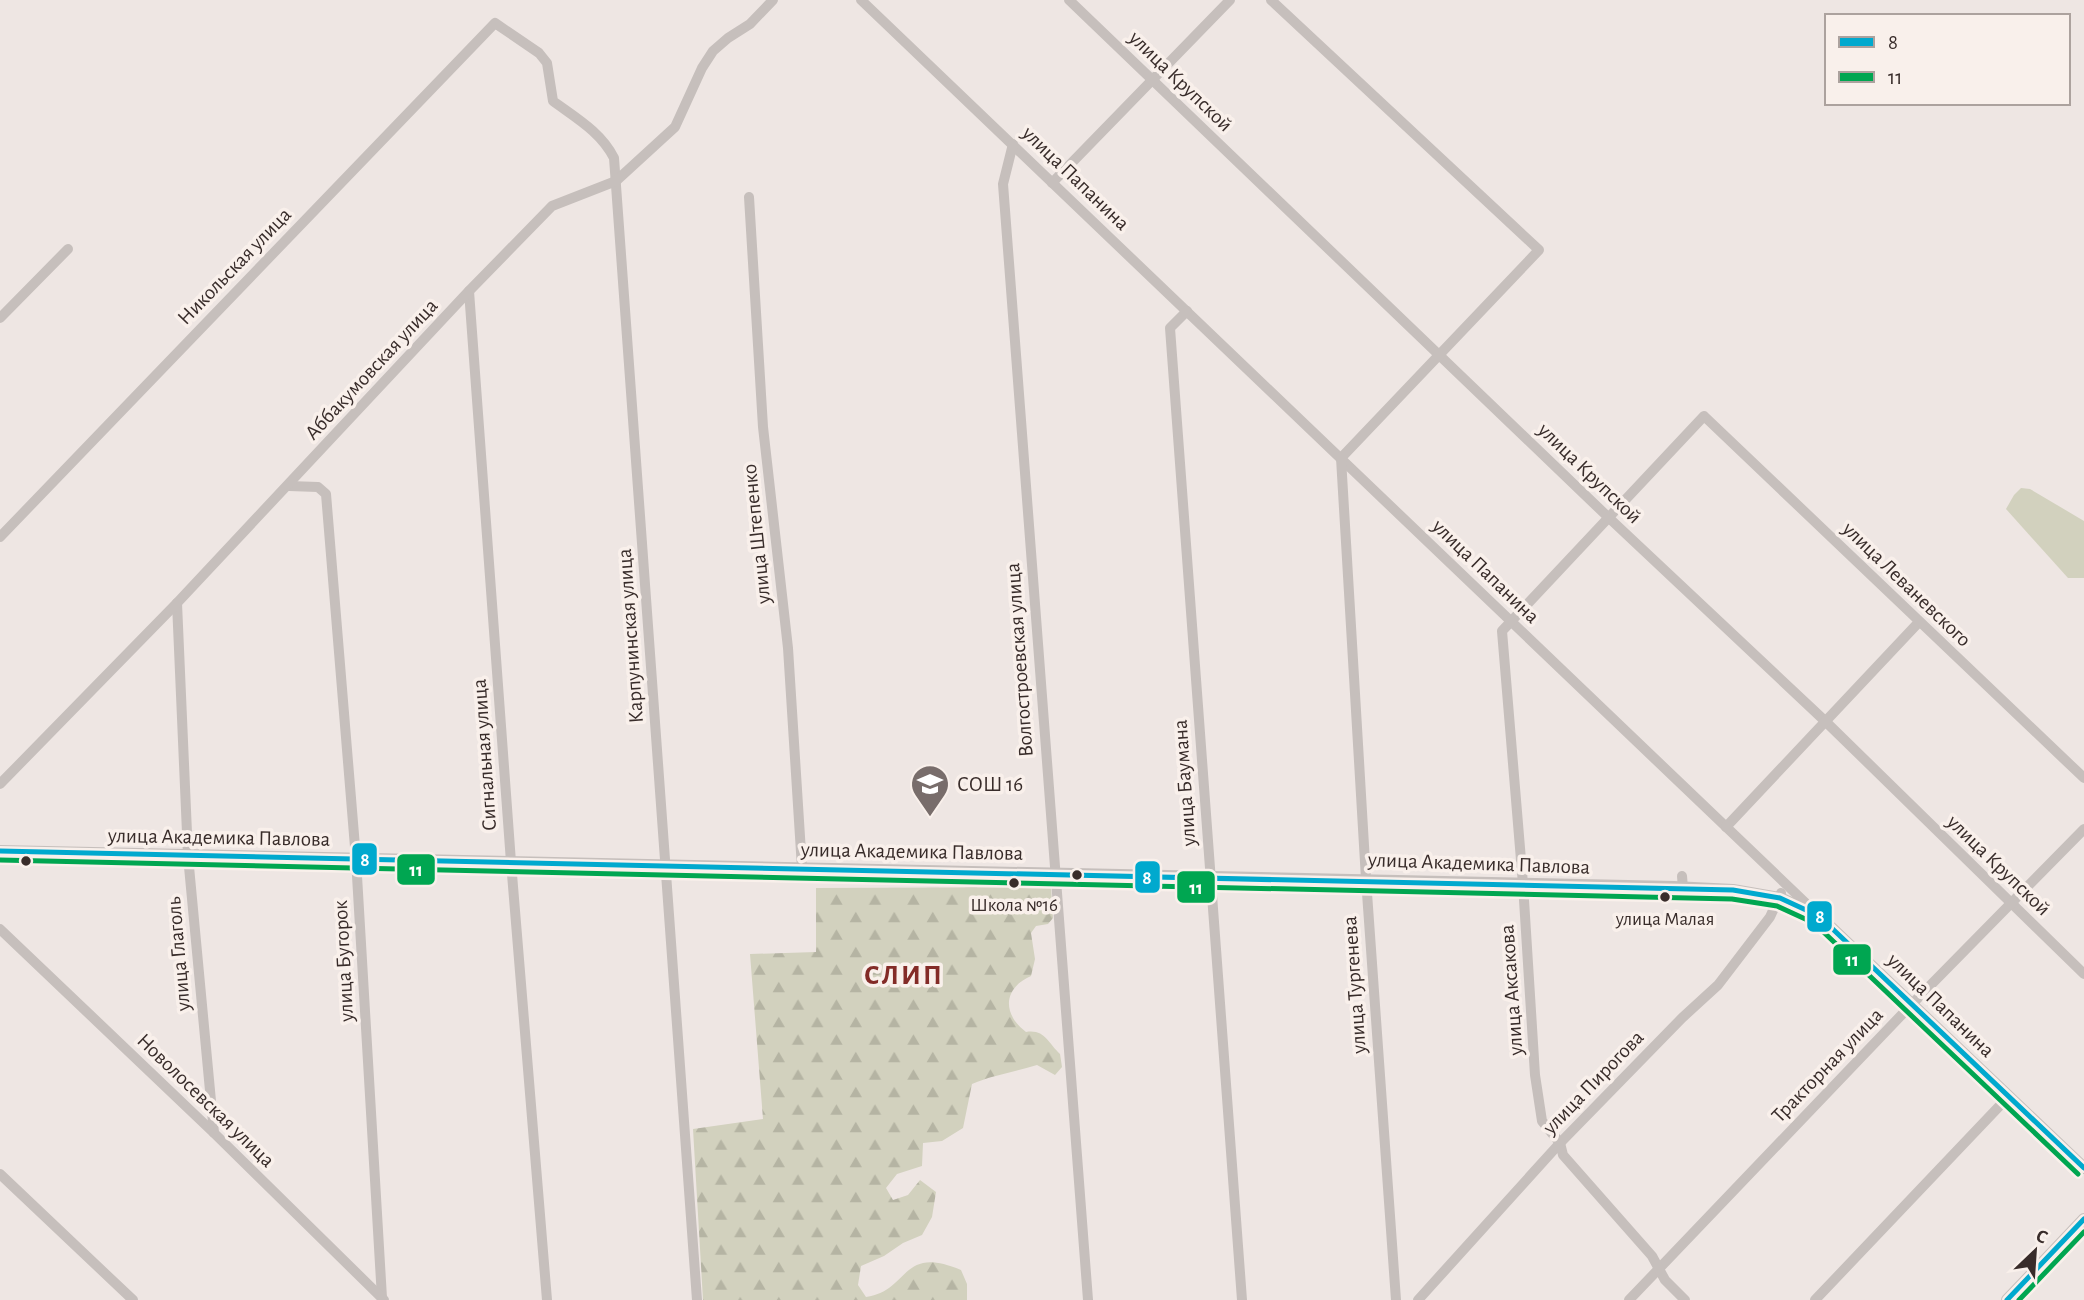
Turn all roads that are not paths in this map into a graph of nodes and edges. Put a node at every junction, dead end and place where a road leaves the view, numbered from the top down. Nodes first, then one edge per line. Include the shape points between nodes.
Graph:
1 (773, 0) edge
2 (861, 0) edge
3 (1069, 0) edge
4 (1230, 0) edge
5 (1271, 0) edge
6 (495, 23) joint
7 (1152, 79) junction
8 (1013, 144) junction
9 (616, 181) junction
10 (1052, 183) junction
11 (749, 197) dead end
12 (68, 249) dead end
13 (469, 291) junction
14 (1187, 311) junction
15 (0, 318) edge
16 (1439, 355) junction
17 (1341, 458) junction
18 (289, 486) junction
19 (1608, 517) junction
20 (0, 537) edge
21 (177, 603) junction
22 (1510, 621) junction
23 (1919, 622) junction
24 (1825, 721) junction
25 (2084, 778) edge
26 (0, 784) edge
27 (1726, 827) junction
28 (2084, 829) edge
29 (0, 851) edge
30 (188, 856) junction
31 (356, 859) junction
32 (511, 862) junction
33 (667, 865) junction
34 (802, 868) junction
35 (1055, 873) junction
36 (1210, 876) junction
37 (1366, 879) junction
38 (1523, 884) junction
39 (1784, 884) junction
40 (1780, 898) junction
41 (2010, 904) junction
42 (1818, 916) junction
43 (0, 929) edge
44 (2084, 974) edge
45 (1912, 1004) junction
46 (2009, 1096) junction
47 (214, 1133) junction
48 (1560, 1143) junction
49 (2084, 1168) edge
50 (0, 1174) edge
51 (2084, 1219) edge
52 (1658, 1269) junction
53 (383, 1299) edge
54 (133, 1300) edge
55 (547, 1300) edge
56 (697, 1300) edge
57 (1088, 1300) edge
58 (1242, 1300) edge
59 (1396, 1300) edge
60 (1418, 1300) edge
61 (1629, 1300) edge
62 (1685, 1300) edge
63 (1815, 1300) edge
64 (2007, 1300) edge

1 - 9 street, Аббакумовская улица via 713,51 675,127
2 - 8 street, улица Папанина
3 - 7 street, улица Крупской
4 - 7 street
5 - 16 street via 1539,250
6 - 9 street, Карпунинская улица via 540,52 547,63 553,101 608,144
6 - 20 street, Никольская улица
7 - 10 street
7 - 16 street, улица Крупской
8 - 10 street, улица Папанина
8 - 35 street, Волгостроевская улица via 1003,184
9 - 13 street, Аббакумовская улица via 552,206
9 - 33 street, Карпунинская улица
10 - 14 street, улица Папанина
11 - 34 street, улица Штепенко
12 - 15 street
13 - 18 street, Аббакумовская улица
13 - 32 street, Сигнальная улица
14 - 17 street, улица Папанина
14 - 36 street, улица Баумана via 1170,328
16 - 17 street
16 - 19 street, улица Крупской
17 - 22 street, улица Папанина
17 - 37 street, улица Тургенева
18 - 21 street, Аббакумовская улица
18 - 31 street, улица Бугорок via 318,487 326,494
19 - 22 street
19 - 23 street, улица Леваневского via 1704,416
19 - 24 street, улица Крупской
21 - 26 street, Аббакумовская улица
21 - 30 street, улица Глаголь
22 - 27 street, улица Папанина
22 - 38 street, улица Аксакова via 1502,631
23 - 24 street
23 - 25 street, улица Леваневского
24 - 27 street
24 - 41 street, улица Крупской
27 - 39 street, улица Папанина
28 - 41 street, Тракторная улица
29 - 30 street, улица Академика Павлова
30 - 31 street, улица Академика Павлова
30 - 47 street, улица Глаголь
31 - 32 street, улица Академика Павлова
31 - 53 street, улица Бугорок
32 - 33 street, улица Академика Павлова
32 - 55 street, Сигнальная улица
33 - 34 street, улица Академика Павлова
33 - 56 street, Карпунинская улица
34 - 35 street, улица Академика Павлова
35 - 36 street, улица Академика Павлова
35 - 57 street, Волгостроевская улица
36 - 37 street, улица Академика Павлова
36 - 58 street, улица Баумана
37 - 38 street, улица Академика Павлова
37 - 59 street, улица Тургенева
38 - 40 street, улица Академика Павлова via 1683,882
38 - 48 street, улица Аксакова via 1535,1074 1542,1121
39 - 40 street, улица Пирогова
39 - 42 street, улица Папанина
40 - 42 street, улица Академика Павлова
40 - 48 street, улица Пирогова via 1718,985
41 - 44 street, улица Крупской
41 - 45 street, Тракторная улица
42 - 45 street, улица Папанина
43 - 47 street, Новолосевская улица
45 - 46 street, улица Папанина
45 - 52 street, Тракторная улица
46 - 49 street, улица Папанина
46 - 63 street
47 - 53 street, Новолосевская улица
48 - 52 street, улица Аксакова via 1563,1155 1652,1256
48 - 60 street, улица Пирогова
50 - 54 street
51 - 64 street
52 - 61 street, Тракторная улица
52 - 62 street, улица Аксакова

